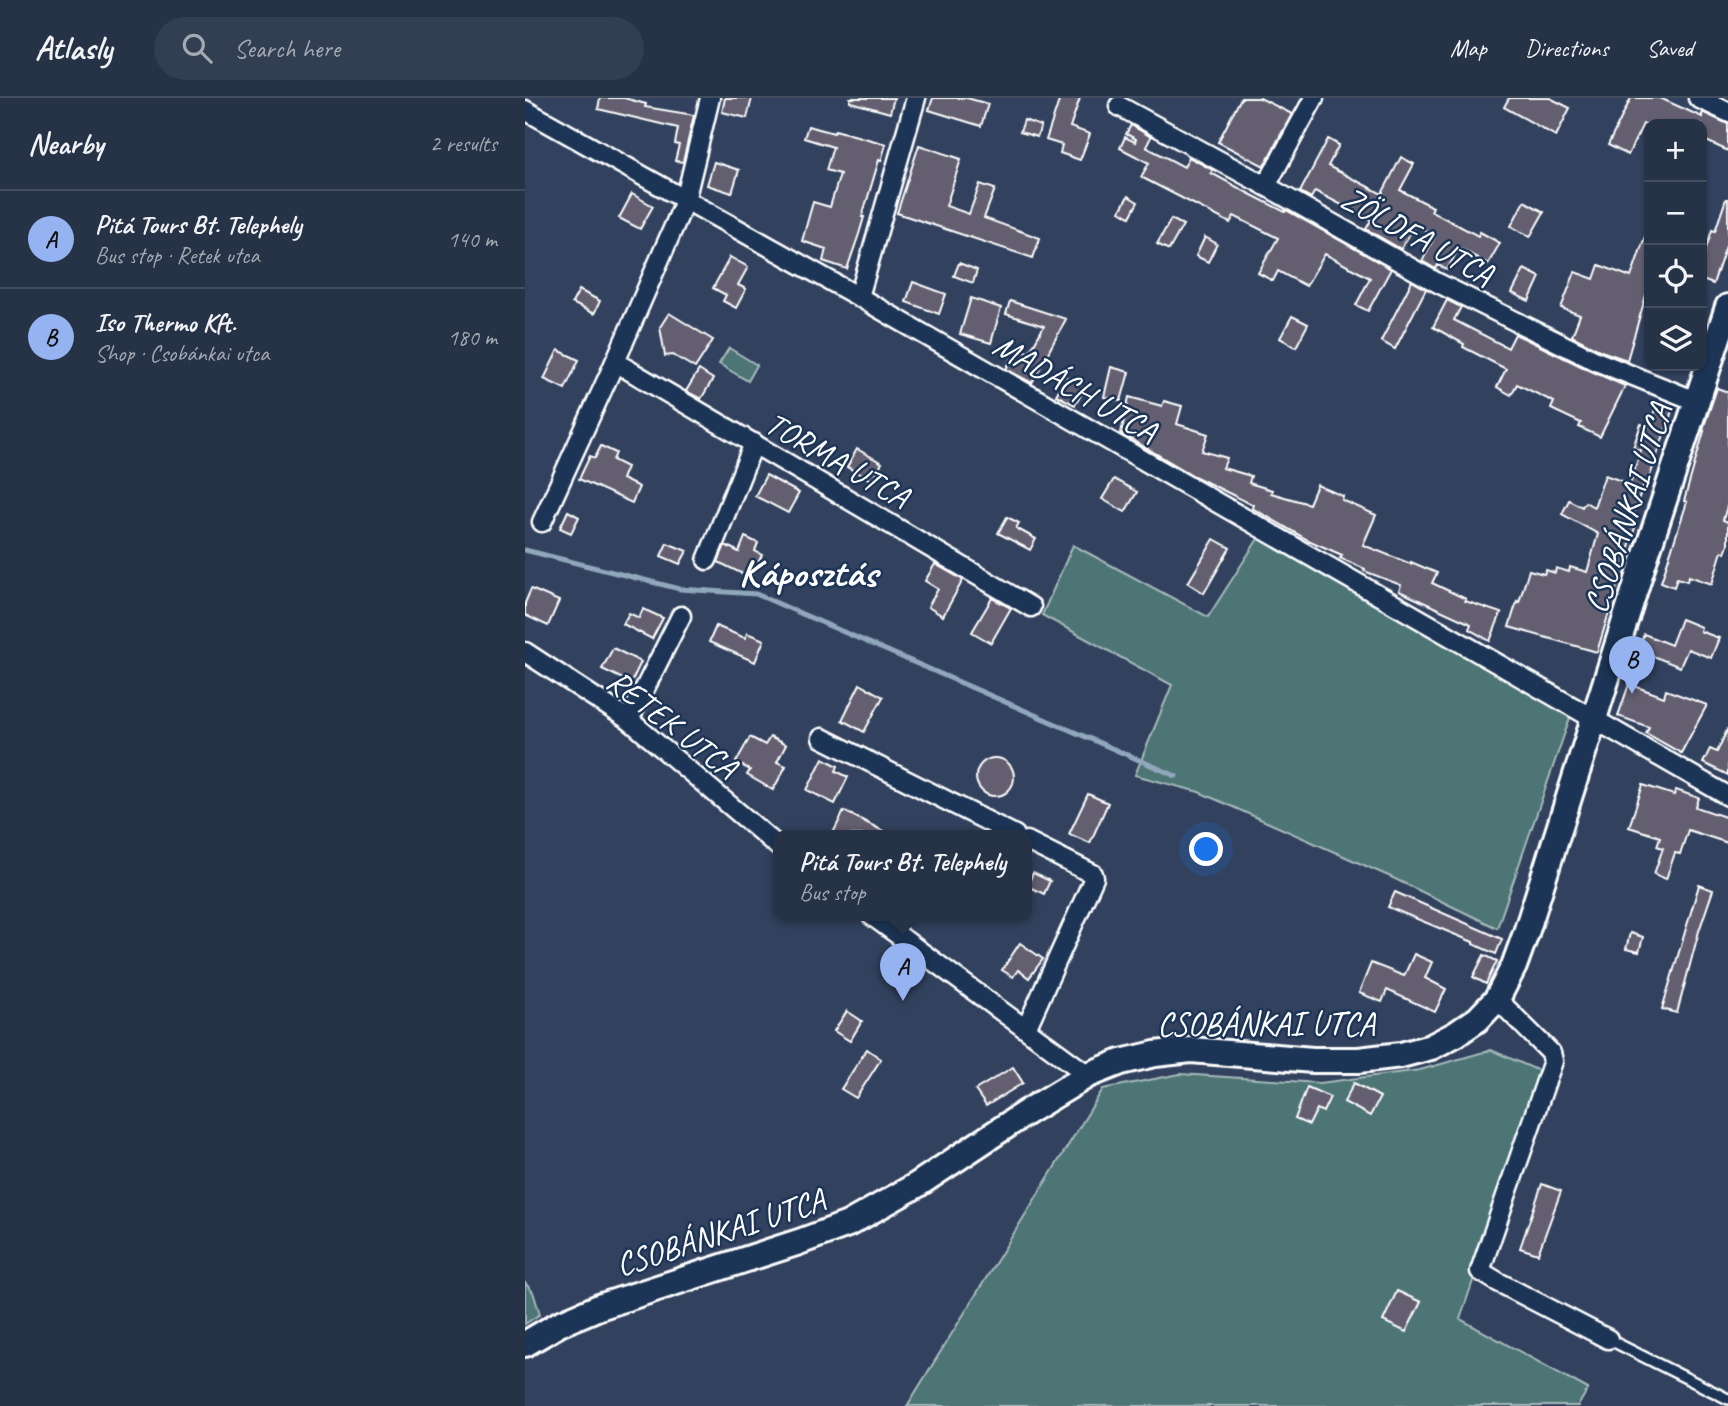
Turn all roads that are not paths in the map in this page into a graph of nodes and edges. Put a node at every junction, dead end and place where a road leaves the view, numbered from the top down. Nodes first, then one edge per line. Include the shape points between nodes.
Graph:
1 (710, 98) edge
2 (916, 98) edge
3 (1314, 98) edge
4 (1698, 98) edge
5 (1119, 106) dead end
6 (525, 110) edge
7 (1728, 112) edge
8 (1266, 186) junction
9 (685, 201) junction
10 (859, 297) junction
11 (1728, 307) edge
12 (615, 362) junction
13 (1696, 401) junction
14 (754, 443) junction
15 (542, 522) dead end
16 (707, 560) dead end
17 (1031, 607) dead end
18 (681, 615) dead end
19 (525, 652) edge
20 (1594, 719) junction
21 (629, 720) junction
22 (822, 738) dead end
23 (1728, 796) edge
24 (1004, 830) edge
25 (773, 842) edge
26 (1032, 844) edge
27 (879, 921) edge
28 (1497, 999) junction
29 (1025, 1029) junction
30 (1088, 1075) junction
31 (1608, 1339) joint
32 (525, 1345) edge
33 (1728, 1399) edge

1 - 9 street
2 - 10 street
3 - 8 street
4 - 7 street
5 - 8 street, ZÖLDFA UTCA
6 - 9 street, MADÁCH UTCA
8 - 13 street, ZÖLDFA UTCA via 1436,282 1596,361
9 - 10 street, MADÁCH UTCA
9 - 12 street
10 - 20 street, MADÁCH UTCA
11 - 13 main road, CSOBÁNKAI UTCA
12 - 14 street, TORMA UTCA
12 - 15 street
13 - 20 main road, CSOBÁNKAI UTCA
14 - 16 street
14 - 17 street, TORMA UTCA
18 - 21 street
19 - 21 street, RETEK UTCA
20 - 23 street, MADÁCH UTCA
20 - 28 main road, CSOBÁNKAI UTCA via 1526,933
21 - 25 street, RETEK UTCA
22 - 24 street
26 - 29 street via 1094,878
27 - 29 street
28 - 30 main road, CSOBÁNKAI UTCA via 1456,1034 1401,1055 1313,1060 1191,1050 1121,1062
28 - 31 street via 1551,1053 1553,1061 1480,1271
29 - 30 street
30 - 32 main road, CSOBÁNKAI UTCA via 848,1224 599,1307
31 - 33 lane

